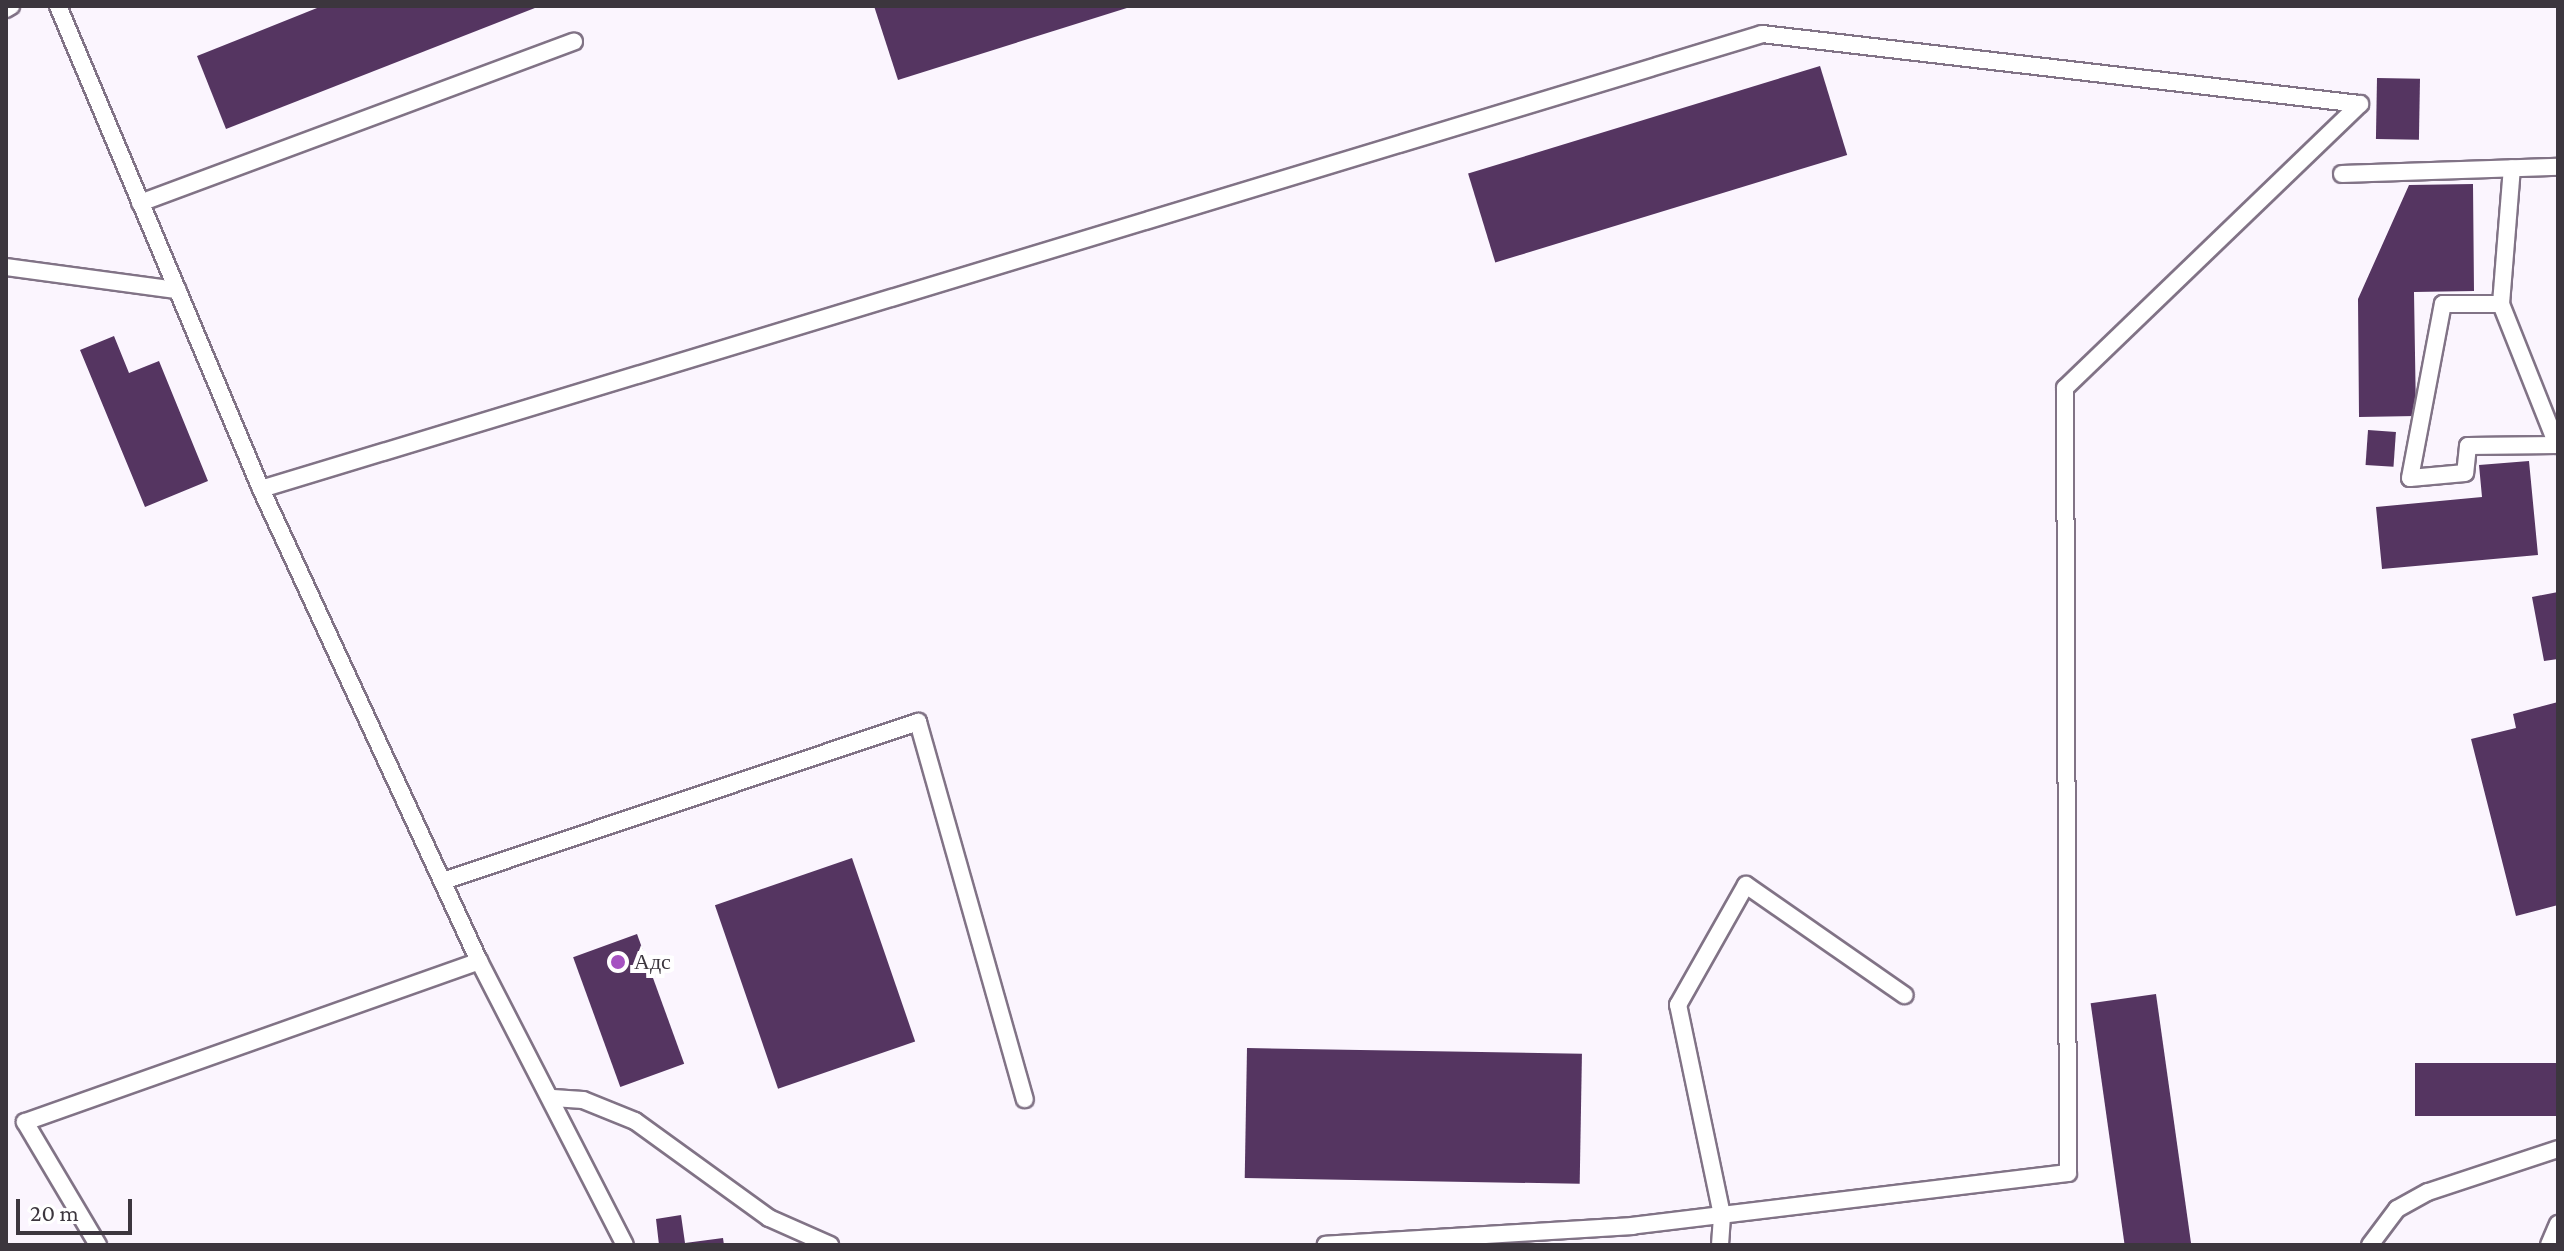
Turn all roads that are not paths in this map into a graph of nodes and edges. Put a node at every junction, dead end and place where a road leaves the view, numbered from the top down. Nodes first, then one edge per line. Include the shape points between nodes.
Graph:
1 (58, 6) edge
2 (574, 42) dead end
3 (2558, 167) edge
4 (2512, 168) junction
5 (2342, 174) dead end
6 (140, 203) junction
7 (6, 267) edge
8 (177, 290) junction
9 (2501, 304) junction
10 (261, 489) junction
11 (443, 881) junction
12 (479, 961) junction
13 (1904, 995) dead end
14 (553, 1098) junction
15 (1025, 1099) dead end
16 (2558, 1149) edge
17 (1722, 1215) junction
18 (2558, 1224) edge
19 (98, 1245) edge
20 (625, 1245) edge
21 (830, 1245) edge
22 (1326, 1245) edge
23 (1720, 1245) edge
24 (2370, 1245) edge
25 (2549, 1245) edge

1 - 6 lane
2 - 6 lane
3 - 4 lane
4 - 5 lane
4 - 9 lane
6 - 8 lane
7 - 8 lane
8 - 10 lane
9 - 9 lane via 2443,304 2410,478 2465,473 2468,446 2557,445
10 - 11 lane
10 - 17 lane via 1762,34 2360,104 2065,388 2068,1173
11 - 12 lane
11 - 15 lane via 918,722
12 - 14 lane
12 - 19 lane via 25,1122
13 - 17 lane via 1746,885 1678,1005
14 - 20 lane
14 - 21 lane via 583,1100 635,1121 769,1218
16 - 24 lane via 2428,1192 2397,1209
17 - 22 lane
17 - 23 lane
18 - 25 lane

